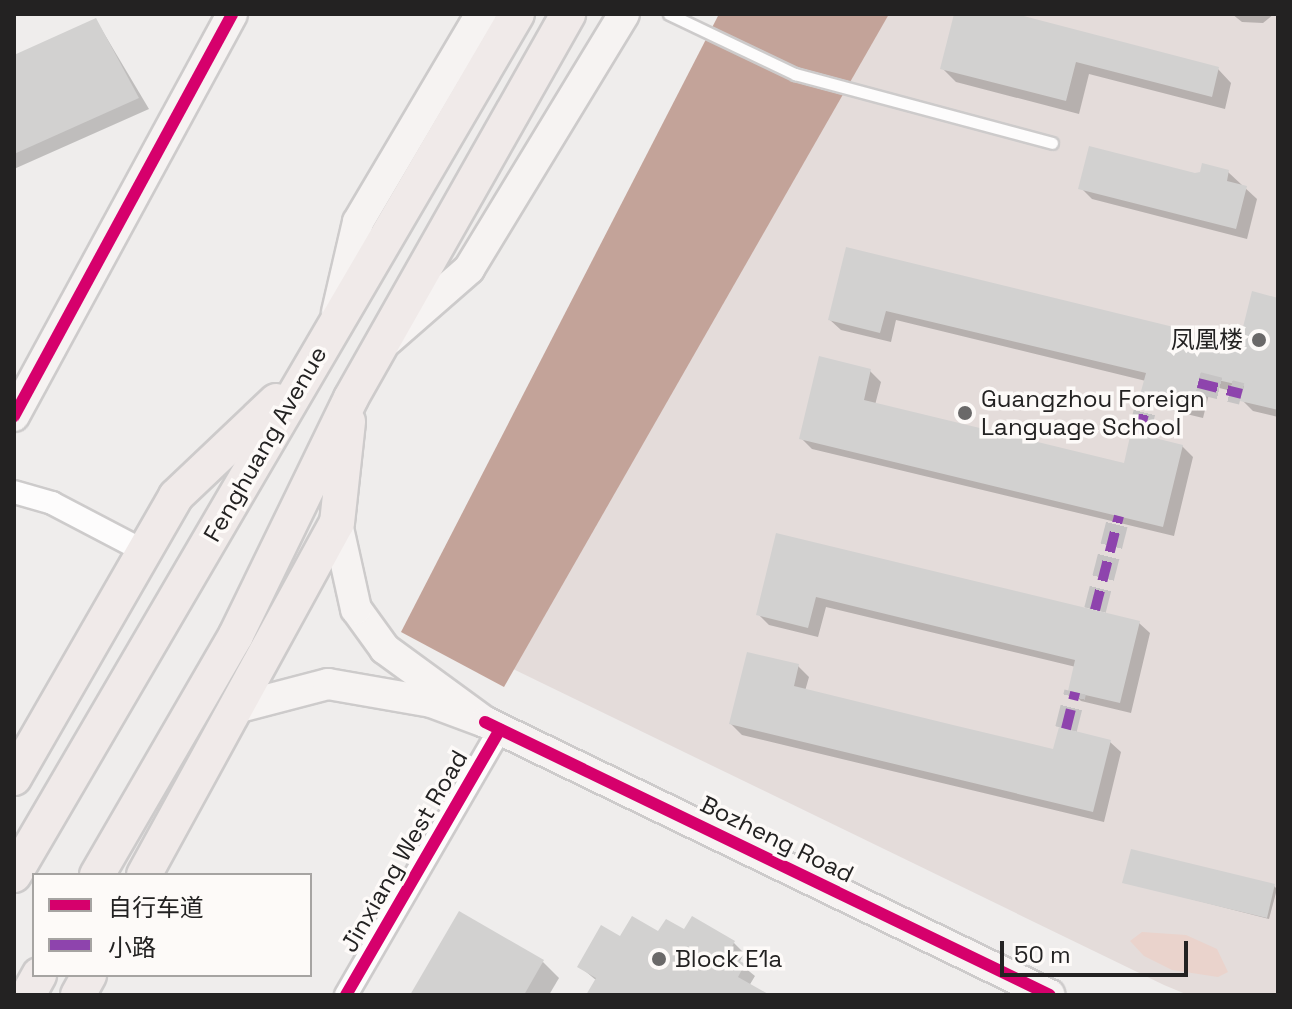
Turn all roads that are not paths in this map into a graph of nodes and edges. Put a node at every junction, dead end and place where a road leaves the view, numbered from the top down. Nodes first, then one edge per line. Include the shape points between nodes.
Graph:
1 (232, 14) edge
2 (481, 14) edge
3 (517, 14) edge
4 (568, 14) edge
5 (624, 14) edge
6 (671, 15) edge
7 (1052, 143) dead end
8 (334, 323) junction
9 (378, 350) junction
10 (303, 376) junction
11 (351, 398) junction
12 (14, 416) edge
13 (14, 492) edge
14 (337, 523) junction
15 (144, 551) junction
16 (236, 708) junction
17 (493, 725) junction
18 (14, 778) edge
19 (98, 873) edge
20 (145, 873) edge
21 (14, 875) edge
22 (38, 977) edge
23 (88, 977) edge
24 (1012, 987) edge
25 (28, 995) edge
26 (78, 995) edge
27 (346, 995) edge
28 (1050, 995) edge

1 - 12 street
2 - 8 street via 358,222
3 - 8 main road, Fenghuang Avenue
4 - 9 main road
5 - 9 street via 469,269
6 - 7 lane via 795,74
8 - 10 main road, Fenghuang Avenue
9 - 11 main road
10 - 15 main road via 176,496
10 - 21 main road, Fenghuang Avenue via 137,672
11 - 14 main road
11 - 19 main road via 236,635
13 - 15 street via 52,503
14 - 16 main road
14 - 17 street via 356,609 385,649
15 - 18 main road
16 - 17 street via 328,684 431,702
16 - 20 main road
17 - 24 street, Bozheng Road
17 - 27 street, Jinxiang West Road
22 - 25 main road
23 - 26 main road
24 - 28 street, Bozheng Road

